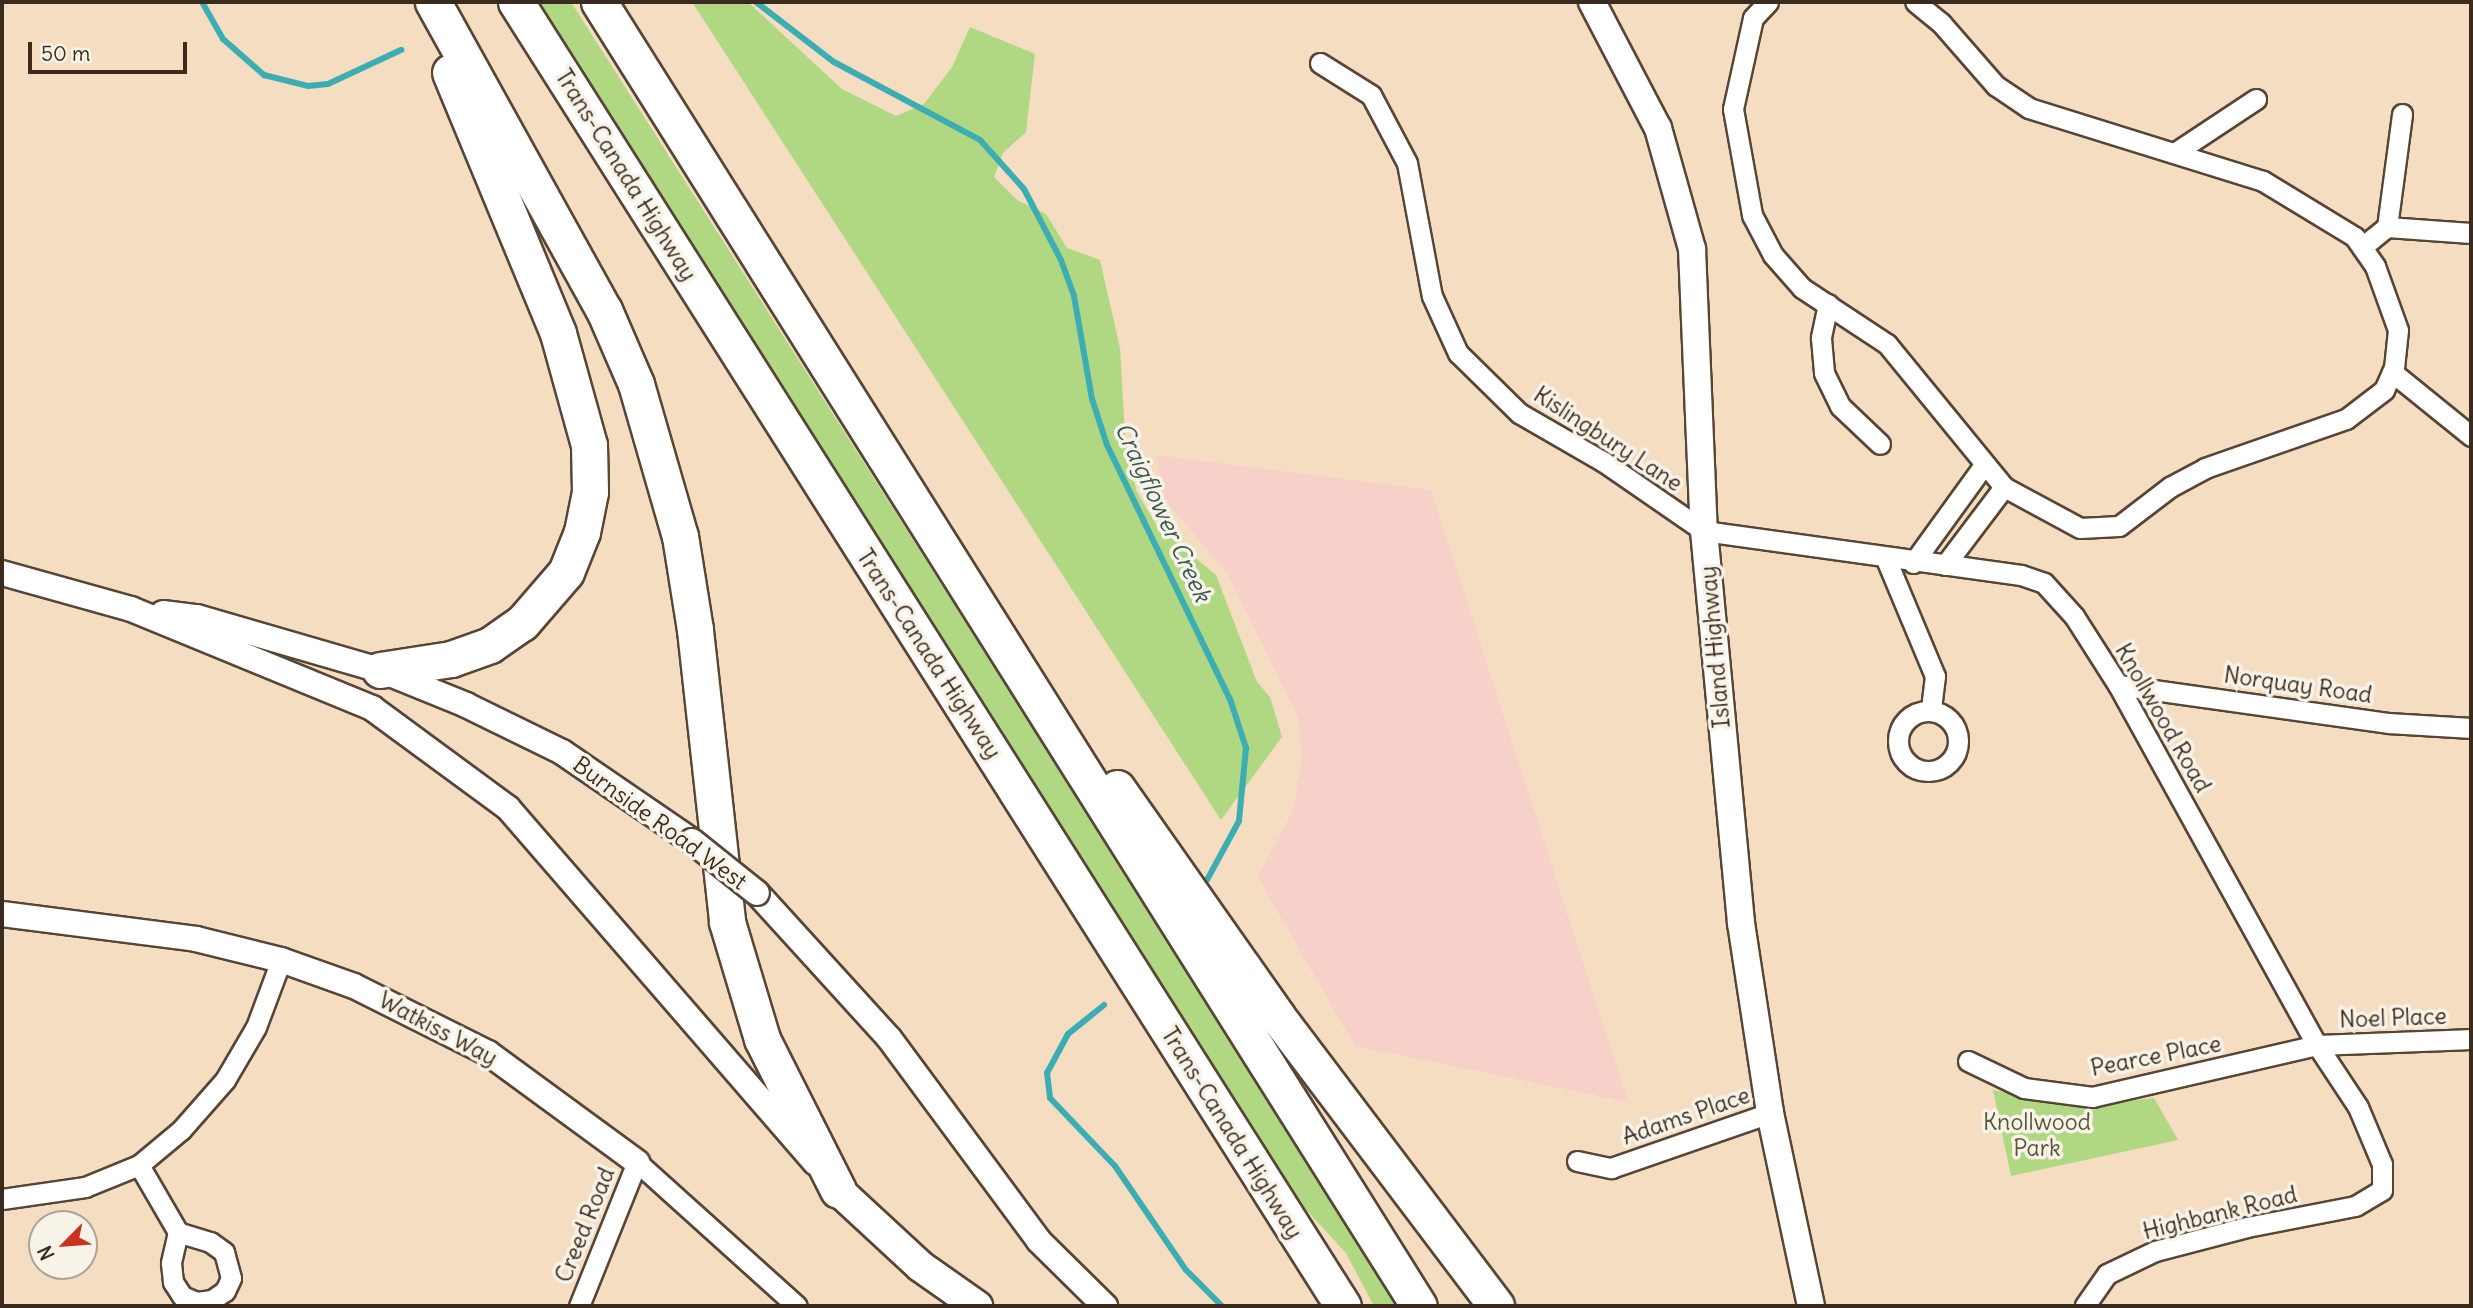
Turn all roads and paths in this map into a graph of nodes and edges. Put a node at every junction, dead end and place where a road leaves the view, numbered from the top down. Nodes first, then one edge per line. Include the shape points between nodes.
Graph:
1 (419, 2) edge
2 (433, 2) edge
3 (516, 2) edge
4 (599, 2) edge
5 (1592, 2) edge
6 (1768, 2) edge
7 (1915, 2) edge
8 (1320, 63) dead end
9 (2256, 99) dead end
10 (2402, 114) dead end
11 (2176, 152) junction
12 (2387, 227) junction
13 (2471, 233) edge
14 (2362, 247) junction
15 (1828, 304) junction
16 (2392, 372) junction
17 (2471, 436) edge
18 (1880, 444) dead end
19 (1984, 465) junction
20 (2004, 487) junction
21 (1704, 531) junction
22 (1886, 559) junction
23 (1913, 563) junction
24 (1945, 565) junction
25 (2, 573) edge
26 (981, 605) junction
27 (131, 609) junction
28 (380, 670) junction
29 (2118, 685) junction
30 (1931, 710) dead end
31 (2471, 728) edge
32 (2, 914) edge
33 (281, 960) junction
34 (2471, 1040) edge
35 (2317, 1045) junction
36 (1968, 1061) dead end
37 (1770, 1113) junction
38 (1577, 1161) dead end
39 (637, 1162) junction
40 (139, 1165) junction
41 (838, 1190) junction
42 (2382, 1190) joint
43 (2, 1199) edge
44 (178, 1232) dead end
45 (579, 1306) edge
46 (797, 1306) edge
47 (977, 1306) edge
48 (1105, 1306) edge
49 (1343, 1306) edge
50 (1419, 1306) edge
51 (1496, 1306) edge
52 (1811, 1306) edge
53 (2085, 1306) edge

1 - 28 highway via 494,169 558,333 589,445 590,492 582,532 566,572 522,624 490,645 451,659
2 - 41 highway via 586,274 636,384 680,536 695,630 727,922 762,1040
3 - 49 highway, Trans-Canada Highway
4 - 26 highway
5 - 21 main road, Island Highway via 1658,128 1692,248
6 - 15 street via 1753,18 1734,109 1741,168 1752,215 1773,255 1802,288
7 - 11 street via 1941,23 1996,86 2029,108
8 - 21 street, Kislingbury Lane via 1371,96 1407,163 1432,296 1458,353 1520,413 1604,462
9 - 11 street
10 - 12 street
11 - 14 street via 2263,181 2356,237
12 - 13 street
12 - 14 street
14 - 16 street via 2386,290 2398,330
15 - 18 street via 1821,338 1824,373 1840,406
15 - 19 street via 1887,344 1966,436
16 - 17 street
16 - 20 street via 2384,390 2346,419 2205,468 2170,487 2119,526 2080,528
19 - 20 street
19 - 23 street
20 - 24 street
21 - 22 street, Knollwood Road
21 - 37 main road, Island Highway via 1741,923
22 - 23 street, Knollwood Road
22 - 30 street via 1935,676
23 - 24 street, Knollwood Road
24 - 29 street, Knollwood Road via 2021,575 2044,583 2074,616
25 - 27 street, Burnside Road West
26 - 50 highway via 1045,715
26 - 51 highway via 1074,727 1285,1027
27 - 28 street, Burnside Road West via 197,617
27 - 41 street, Burnside Road West via 372,708 508,808
28 - 48 street, Burnside Road West, bridge via 562,752 692,841 757,893 889,1038 1039,1241
29 - 31 street, Norquay Road via 2389,723
29 - 35 street, Knollwood Road
32 - 33 street, Watkiss Way via 196,939
33 - 39 street, Watkiss Way via 365,991 488,1053
33 - 40 street via 256,1027 225,1080 181,1130
34 - 35 street, Noel Place
35 - 36 street, Pearce Place via 2092,1097 2024,1088
35 - 42 street, Knollwood Road via 2358,1107 2382,1164
37 - 38 street, Adams Place via 1611,1168
37 - 52 main road, Island Highway
39 - 45 street, Creed Road
39 - 46 street, Watkiss Way
40 - 43 street via 85,1186
40 - 44 street
41 - 47 main road, Burnside Road West via 920,1266
42 - 53 street, Highbank Road via 2355,1206 2155,1251 2107,1274

